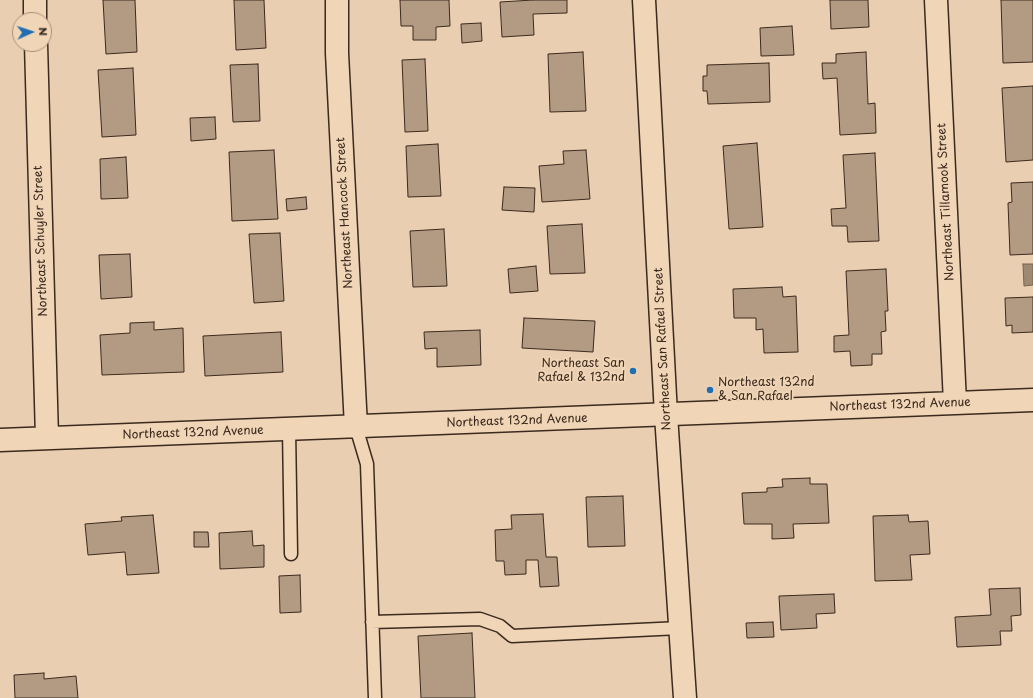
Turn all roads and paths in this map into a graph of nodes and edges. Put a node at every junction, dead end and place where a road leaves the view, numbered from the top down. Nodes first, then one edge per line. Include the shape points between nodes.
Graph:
1 (35, 0) edge
2 (337, 0) edge
3 (644, 0) edge
4 (936, 0) edge
5 (35, 12) edge
6 (36, 52) edge
7 (1033, 400) edge
8 (955, 403) junction
9 (666, 415) junction
10 (356, 427) junction
11 (289, 429) junction
12 (47, 438) junction
13 (0, 440) edge
14 (291, 554) dead end
15 (372, 622) junction
16 (680, 628) junction
17 (375, 698) edge
18 (685, 698) edge

1 - 5 street
2 - 10 street, Northeast Hancock Street via 337,53
3 - 9 street, Northeast San Rafael Street
4 - 8 street, Northeast Tillamook Street
6 - 12 street, Northeast Schuyler Street
7 - 8 street, Northeast 132nd Avenue
8 - 9 street, Northeast 132nd Avenue
9 - 10 street, Northeast 132nd Avenue
9 - 16 street, Northeast San Rafael Street
10 - 11 street, Northeast 132nd Avenue
10 - 15 lane via 367,464
11 - 12 street, Northeast 132nd Avenue
11 - 14 lane
12 - 13 street, Northeast 132nd Avenue
15 - 16 lane via 480,619 500,626 512,636
15 - 17 lane
16 - 18 street, Northeast San Rafael Street

